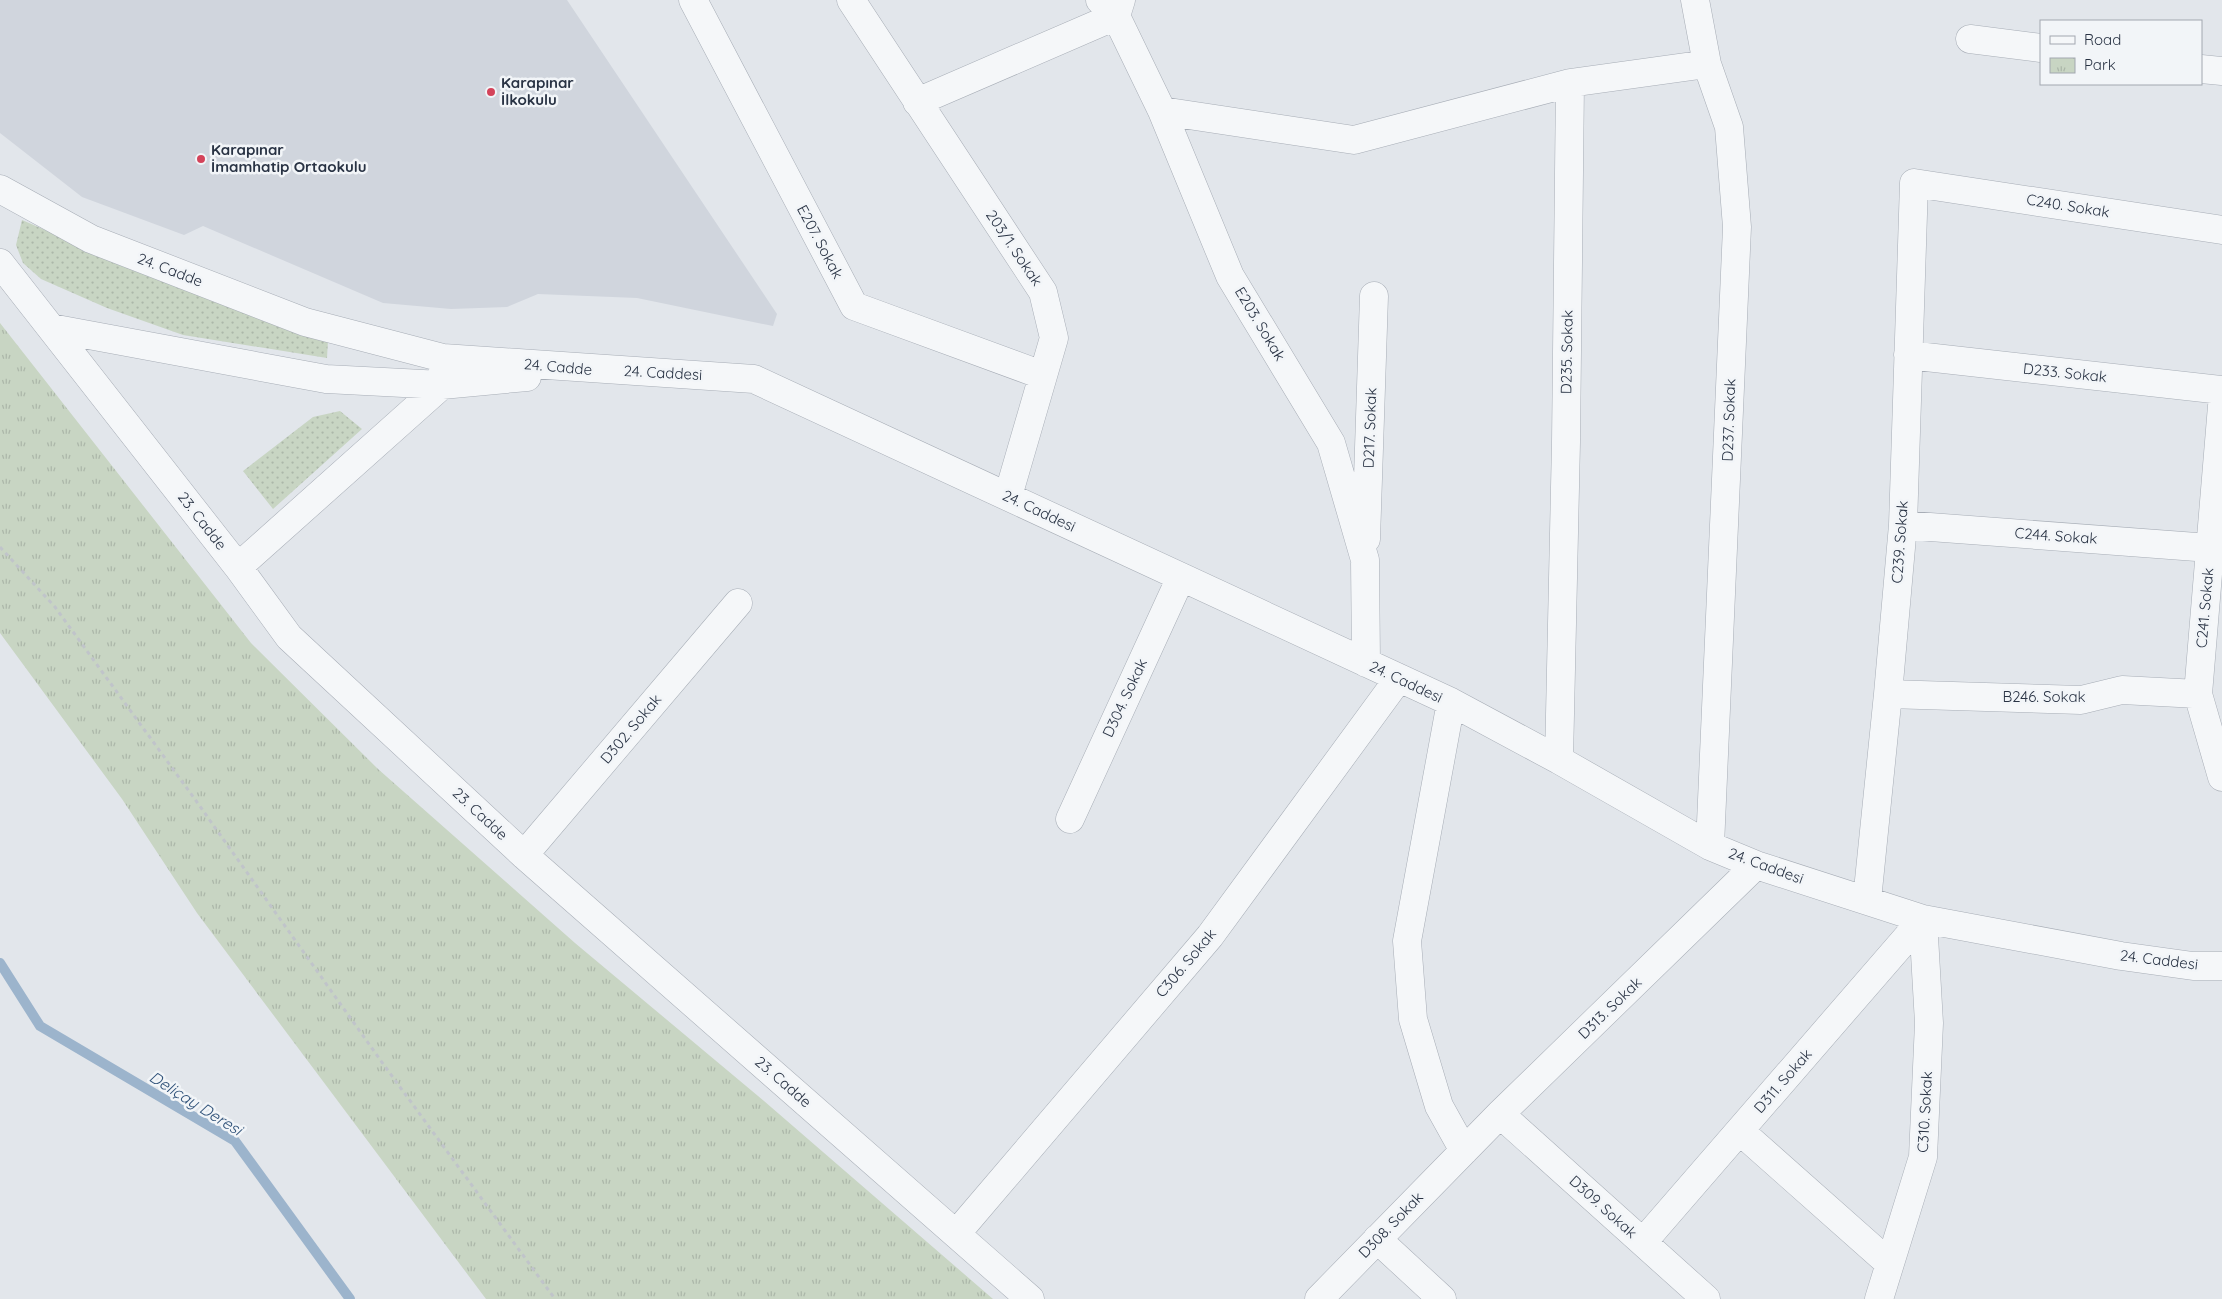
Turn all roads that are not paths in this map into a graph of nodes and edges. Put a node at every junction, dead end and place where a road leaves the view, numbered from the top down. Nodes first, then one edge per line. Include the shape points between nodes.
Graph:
1 (693, 0) edge
2 (851, 0) edge
3 (1695, 0) edge
4 (1112, 5) edge
5 (1970, 39) dead end
6 (2040, 48) edge
7 (1707, 64) junction
8 (2202, 68) edge
9 (2222, 71) edge
10 (1570, 83) junction
11 (917, 102) junction
12 (1162, 111) junction
13 (1914, 183) joint
14 (0, 189) edge
15 (2222, 230) edge
16 (0, 263) edge
17 (1374, 296) dead end
18 (51, 328) junction
19 (1908, 356) junction
20 (443, 358) junction
21 (600, 370) junction
22 (1042, 375) junction
23 (442, 385) junction
24 (2222, 390) edge
25 (2222, 406) edge
26 (1008, 496) junction
27 (1902, 525) junction
28 (2210, 548) junction
29 (1365, 560) junction
30 (238, 567) junction
31 (1181, 577) junction
32 (738, 602) dead end
33 (1366, 663) junction
34 (1399, 678) junction
35 (1888, 694) junction
36 (2198, 694) junction
37 (1451, 702) junction
38 (1558, 760) junction
39 (2222, 777) edge
40 (1070, 819) dead end
41 (1710, 846) junction
42 (524, 855) junction
43 (1756, 865) junction
44 (1867, 900) junction
45 (1923, 919) junction
46 (2222, 966) edge
47 (1500, 1114) junction
48 (1740, 1131) junction
49 (1464, 1151) junction
50 (956, 1234) junction
51 (1377, 1239) junction
52 (1643, 1242) junction
53 (1890, 1264) junction
54 (1030, 1299) edge
55 (1319, 1299) edge
56 (1442, 1299) edge
57 (1706, 1299) edge
58 (1879, 1299) edge

1 - 22 street, E207. Sokak via 854,306
2 - 11 street, 203/1. Sokak
3 - 7 street, D237. Sokak
4 - 11 street
4 - 12 street, E203. Sokak
5 - 6 street
7 - 10 street
7 - 41 street, D237. Sokak via 1729,127 1737,227
8 - 9 street
10 - 12 street via 1354,140
10 - 38 street, D235. Sokak
11 - 22 street, 203/1. Sokak via 1043,292 1054,338
12 - 29 street, E203. Sokak via 1230,276 1331,443
13 - 15 street, C240. Sokak
13 - 19 street, C239. Sokak
14 - 20 street, 24. Cadde via 91,239 295,318
16 - 18 street, 23. Cadde
17 - 29 street, D217. Sokak
18 - 23 street, 24. Cadde via 326,379
18 - 30 street, 23. Cadde
19 - 24 street, D233. Sokak
19 - 27 street, C239. Sokak
20 - 21 street, 24. Cadde
20 - 23 street
21 - 23 street, 24. Cadde
21 - 26 street, 24. Caddesi via 754,379
22 - 26 street, 203/1. Sokak
23 - 30 street
25 - 28 street, C241. Sokak
26 - 31 street, 24. Caddesi
27 - 28 street, C244. Sokak
27 - 35 street, C239. Sokak
28 - 36 street, C241. Sokak
29 - 33 street, E203. Sokak
30 - 42 street, 23. Cadde via 289,637
31 - 33 street, 24. Caddesi
31 - 40 street, D304. Sokak
32 - 42 street, D302. Sokak
33 - 34 street, 24. Caddesi
34 - 37 street, 24. Caddesi
34 - 50 street, C306. Sokak via 1210,936
35 - 36 street, B246. Sokak via 2081,700 2122,690
35 - 44 street, C239. Sokak
36 - 39 street, C241. Sokak
37 - 38 street, 24. Caddesi
37 - 49 street via 1407,941 1413,1020 1439,1106
38 - 41 street, 24. Caddesi
41 - 43 street, 24. Caddesi
42 - 50 street, 23. Cadde
43 - 44 street, 24. Caddesi
43 - 47 street, D313. Sokak
44 - 45 street, 24. Caddesi
45 - 46 street, 24. Caddesi via 2122,956 2193,966
45 - 48 street, D311. Sokak
45 - 53 street, C310. Sokak via 1929,1023 1923,1157
47 - 49 street, D313. Sokak
47 - 52 street, D309. Sokak
48 - 52 street, D311. Sokak
48 - 53 street
49 - 51 street, D308. Sokak
50 - 54 street, 23. Cadde
51 - 55 street, D308. Sokak
51 - 56 street
52 - 57 street, D309. Sokak
53 - 58 street, C310. Sokak

